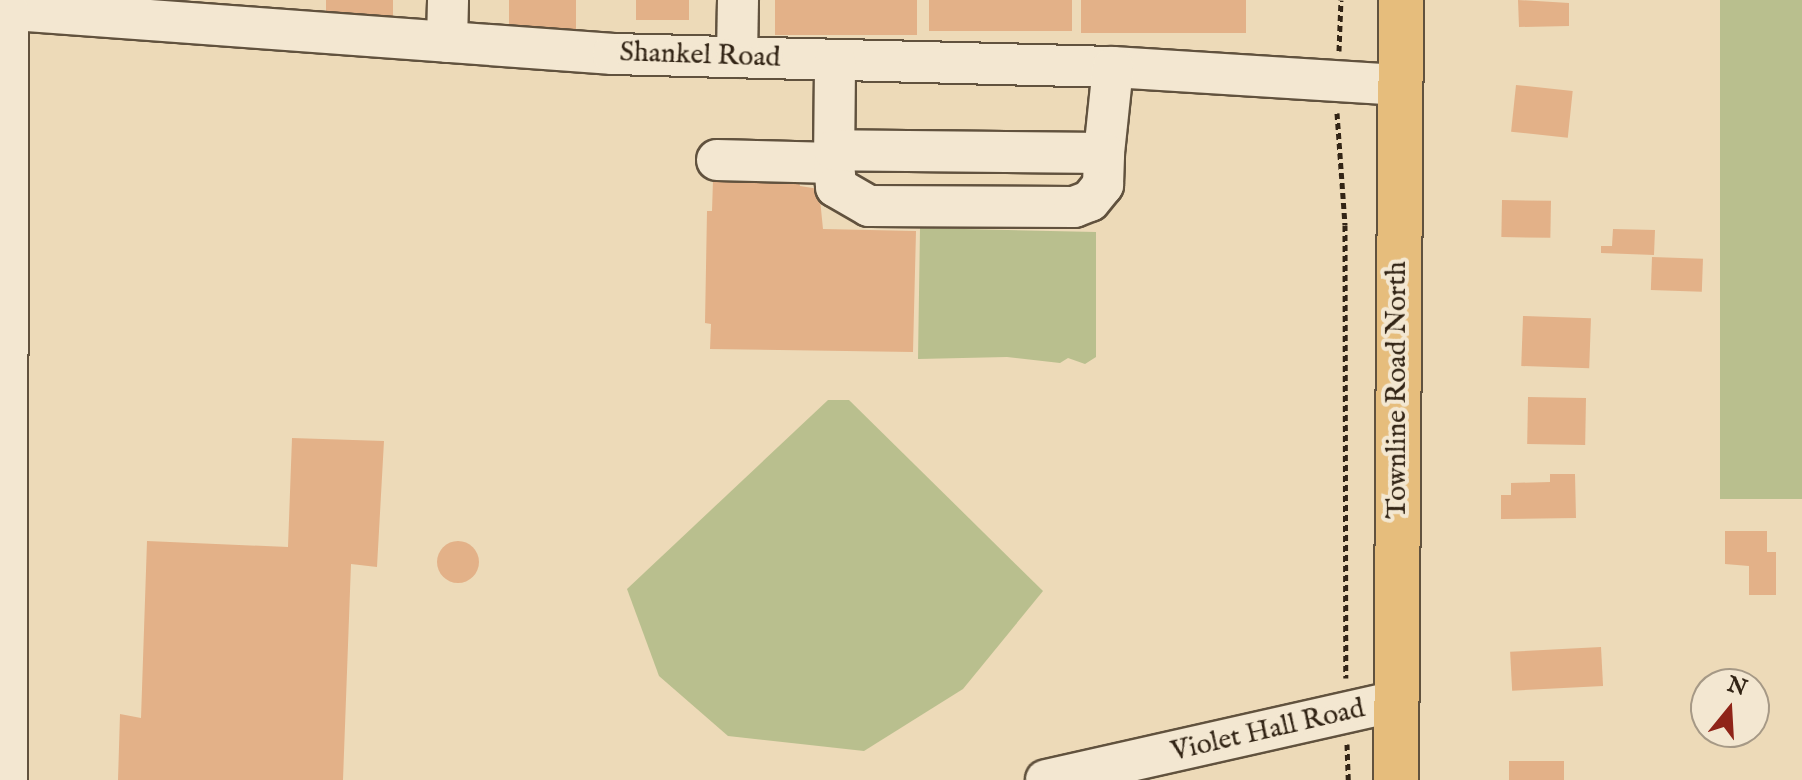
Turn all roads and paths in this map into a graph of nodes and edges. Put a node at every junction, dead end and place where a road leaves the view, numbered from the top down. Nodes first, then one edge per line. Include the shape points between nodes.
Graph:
1 (448, 0) edge
2 (738, 0) edge
3 (1341, 0) edge
4 (1401, 0) edge
5 (4, 9) edge
6 (111, 9) edge
7 (447, 42) junction
8 (737, 57) junction
9 (835, 60) junction
10 (1113, 67) junction
11 (1337, 85) junction
12 (1401, 85) junction
13 (1104, 153) junction
14 (834, 156) junction
15 (717, 160) dead end
16 (3, 560) edge
17 (1396, 701) junction
18 (1346, 714) junction
19 (7, 780) edge
20 (1046, 780) edge
21 (1348, 780) edge
22 (1396, 780) edge

1 - 7 street
2 - 8 street
3 - 11 path
4 - 12 main road, Townline Road North
5 - 6 street, Shankel Road
5 - 16 street
6 - 7 street, Shankel Road
7 - 8 street, Shankel Road
8 - 9 street, Shankel Road
9 - 10 street, Shankel Road
9 - 14 street
10 - 11 street, Shankel Road
10 - 13 street
11 - 12 street, Shankel Road
11 - 18 path via 1336,144 1345,225
12 - 17 main road, Townline Road North
13 - 14 street
13 - 14 street via 1103,185 1090,201 1074,207 869,206 836,187
14 - 15 street
16 - 19 street
17 - 18 street, Violet Hall Road
17 - 22 main road, Townline Road North
18 - 20 street, Violet Hall Road
18 - 21 path

